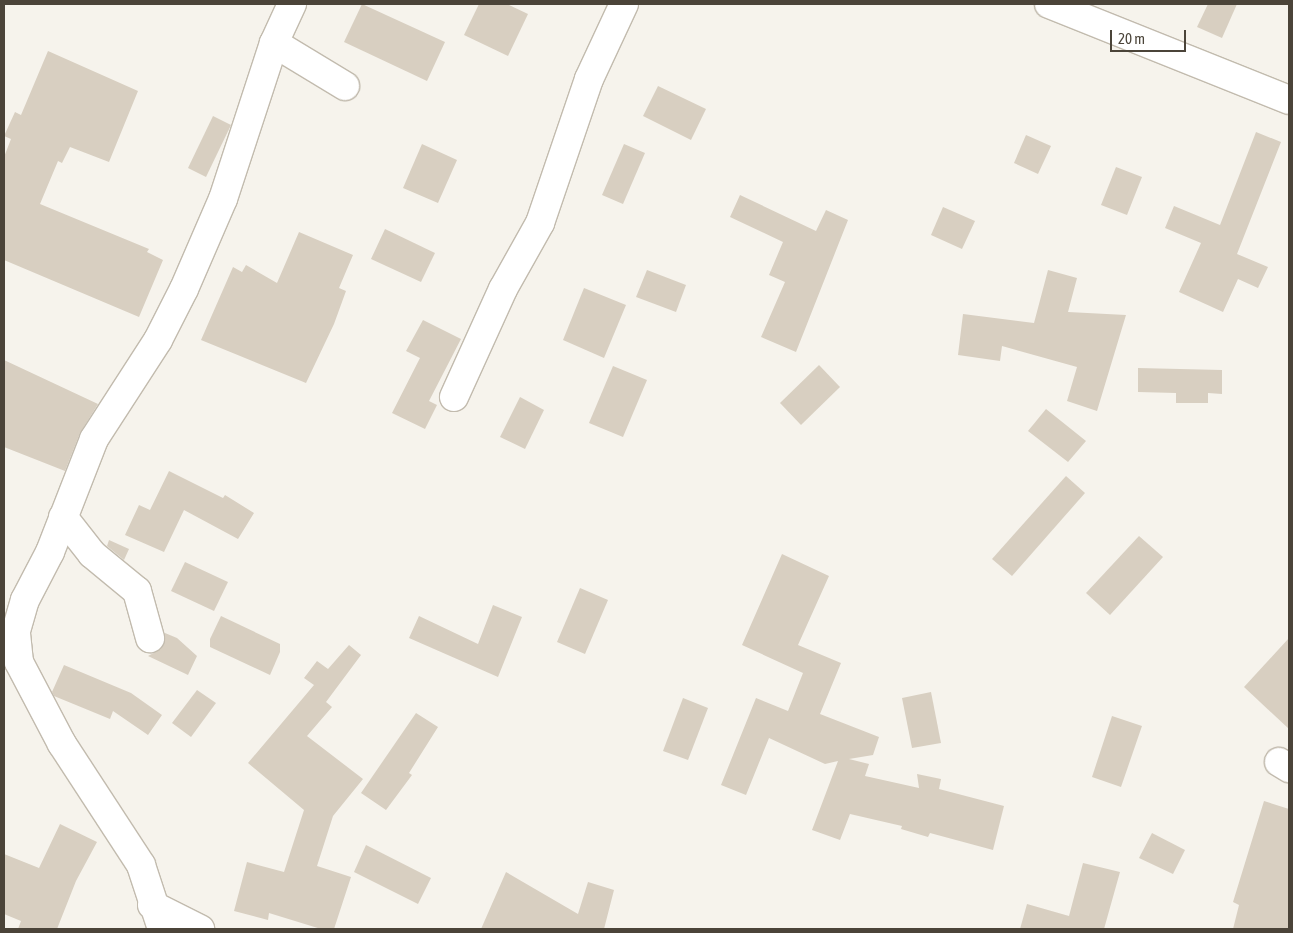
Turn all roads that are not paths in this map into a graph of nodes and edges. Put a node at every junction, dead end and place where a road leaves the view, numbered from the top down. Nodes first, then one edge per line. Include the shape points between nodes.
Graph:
1 (292, 4) edge
2 (624, 4) edge
3 (1049, 4) edge
4 (274, 43) junction
5 (345, 86) dead end
6 (1289, 100) edge
7 (454, 397) dead end
8 (63, 517) junction
9 (150, 638) dead end
10 (11, 665) edge
11 (157, 917) edge
12 (200, 929) edge

1 - 4 street
2 - 7 street via 590,79 540,223 503,289
3 - 6 street
4 - 5 street
4 - 8 street via 222,199 184,289 158,340 94,440
8 - 9 street via 92,554 136,591
8 - 10 street via 50,552 25,600
10 - 11 street via 141,866
11 - 12 street

